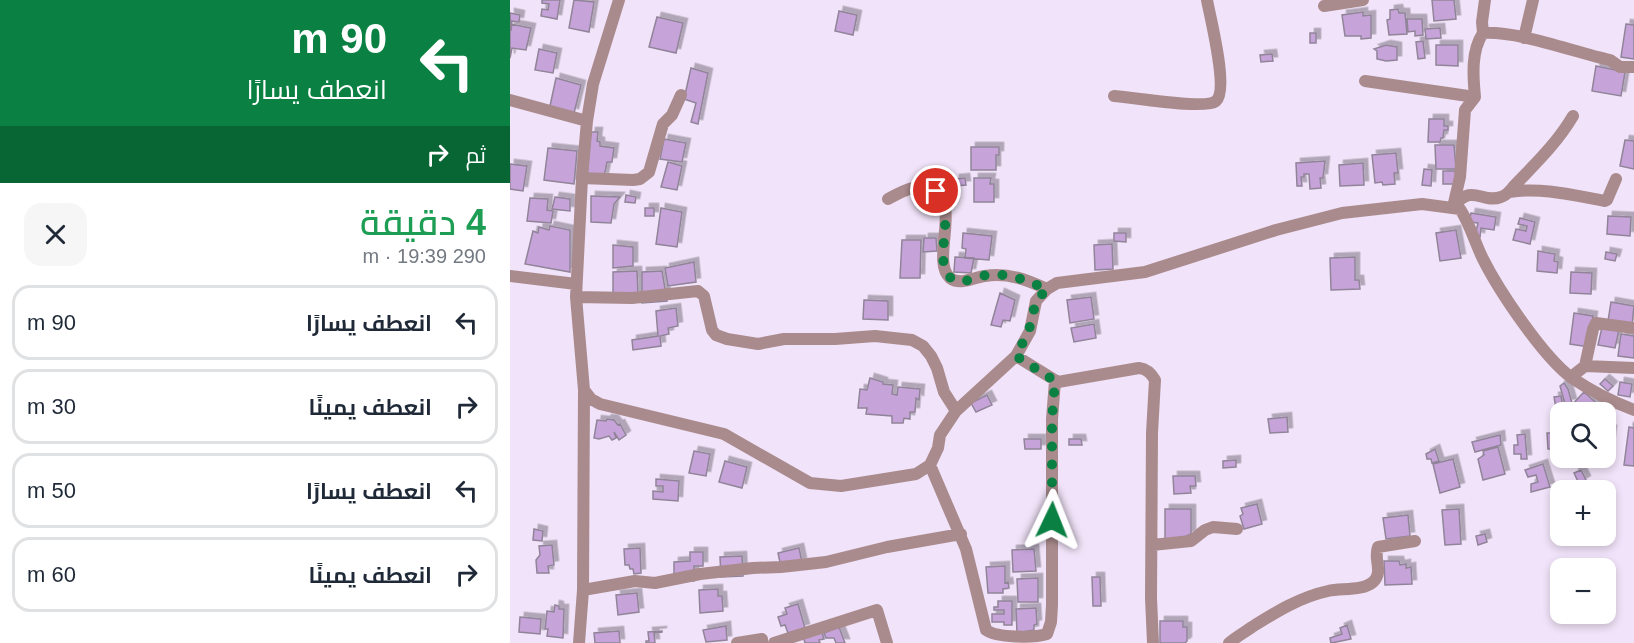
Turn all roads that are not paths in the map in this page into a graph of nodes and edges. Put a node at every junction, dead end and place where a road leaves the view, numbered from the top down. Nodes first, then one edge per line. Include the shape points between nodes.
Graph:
1 (619, 0) edge
2 (1207, 0) edge
3 (1363, 0) edge
4 (1485, 0) edge
5 (1533, 0) edge
6 (1324, 6) dead end
7 (1483, 33) junction
8 (1524, 38) junction
9 (1634, 67) edge
10 (1365, 81) dead end
11 (681, 95) dead end
12 (1114, 96) dead end
13 (1475, 97) junction
14 (510, 100) edge
15 (1573, 116) dead end
16 (587, 121) junction
17 (582, 178) junction
18 (1616, 179) dead end
19 (1509, 192) junction
20 (888, 199) dead end
21 (1453, 207) junction
22 (510, 276) edge
23 (1047, 289) junction
24 (576, 290) junction
25 (1634, 328) edge
26 (1016, 356) junction
27 (1585, 366) junction
28 (1634, 368) edge
29 (1571, 377) junction
30 (1055, 381) junction
31 (584, 390) junction
32 (1634, 410) edge
33 (956, 411) junction
34 (930, 465) junction
35 (1237, 529) dead end
36 (960, 534) junction
37 (1414, 541) dead end
38 (1152, 545) junction
39 (583, 590) junction
40 (579, 643) edge
41 (738, 643) edge
42 (762, 643) edge
43 (774, 643) edge
44 (887, 643) edge
45 (1153, 643) edge
46 (1229, 643) edge

1 - 16 street via 593,84
2 - 12 street via 1220,81 1219,98 1196,105
3 - 6 street
4 - 7 street
5 - 8 street
7 - 8 street
7 - 13 street via 1472,70
8 - 9 street via 1610,60 1620,67
10 - 13 street
11 - 17 street via 663,124 649,172 633,180
13 - 21 street via 1465,110 1460,177
14 - 16 street
15 - 19 street via 1561,136
16 - 17 street
17 - 24 street
18 - 19 street via 1604,201 1558,191
19 - 21 street via 1496,198 1463,196
20 - 23 street via 916,187 936,191 946,213 944,263 951,280 1003,275
21 - 23 street via 1422,204 1342,213 1145,272 1057,283
21 - 29 street via 1467,218 1503,293
22 - 24 street
23 - 26 street via 1036,301 1029,330
24 - 31 street
24 - 33 street via 632,298 698,291 704,296 710,326 716,335 749,343 875,336 912,340 931,356 944,392
25 - 27 street via 1596,323
26 - 30 street
26 - 33 street
27 - 28 street
27 - 29 street
29 - 32 street
30 - 36 street via 1051,614 1047,634 1005,635 986,630
30 - 38 street via 1139,368 1152,374
31 - 34 street via 600,404 724,434 810,483 840,486 895,479 916,474
31 - 39 street
33 - 34 street via 940,435
34 - 36 street
35 - 38 street via 1213,527 1191,541
36 - 39 street via 826,562 747,568
37 - 46 street via 1378,547 1378,573 1369,585 1328,591 1302,600
38 - 45 street
39 - 40 street
41 - 42 street via 762,639
43 - 44 street via 878,610

